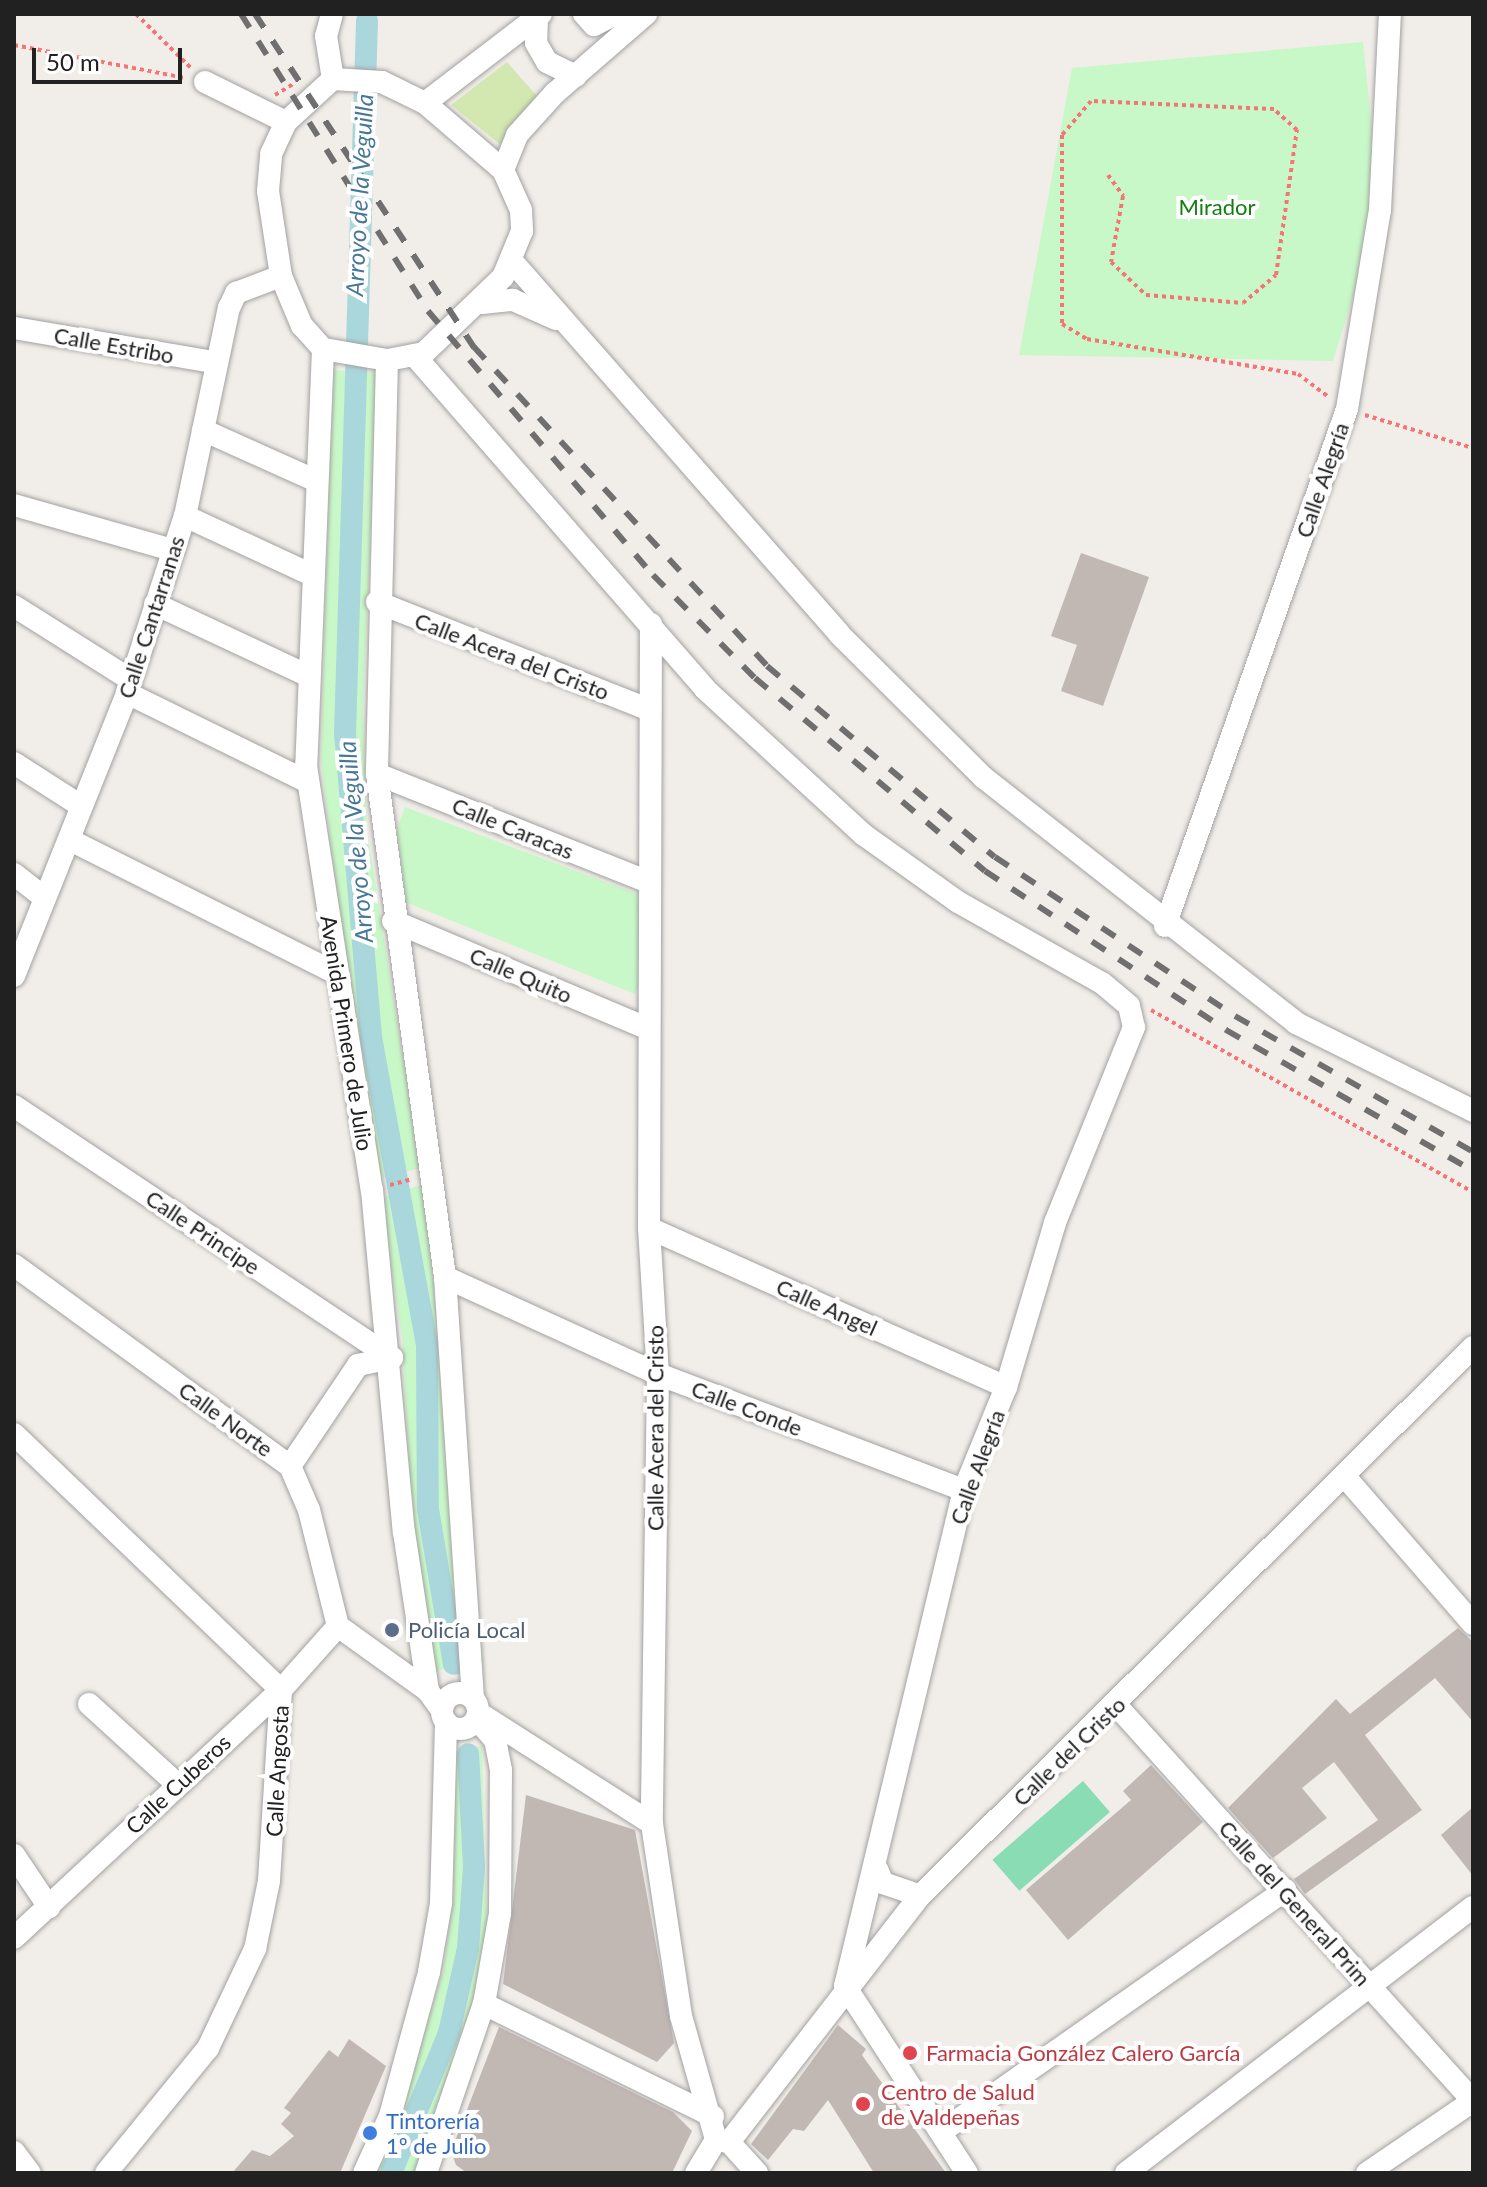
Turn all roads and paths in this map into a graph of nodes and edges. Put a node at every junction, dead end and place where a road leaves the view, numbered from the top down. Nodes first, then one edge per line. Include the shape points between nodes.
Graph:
1 (136, 14) edge
2 (332, 14) edge
3 (584, 14) edge
4 (616, 14) edge
5 (646, 14) edge
6 (1390, 14) edge
7 (539, 16) edge
8 (14, 45) edge
9 (576, 76) junction
10 (333, 79) junction
11 (299, 81) dead end
12 (205, 82) junction
13 (264, 93) dead end
14 (425, 103) junction
15 (286, 122) junction
16 (503, 170) junction
17 (1108, 175) dead end
18 (511, 260) junction
19 (281, 276) junction
20 (482, 303) junction
21 (557, 319) junction
22 (14, 328) edge
23 (323, 349) junction
24 (414, 355) junction
25 (387, 360) junction
26 (213, 362) junction
27 (1347, 409) junction
28 (203, 430) junction
29 (1473, 448) edge
30 (314, 480) junction
31 (14, 505) edge
32 (185, 516) junction
33 (172, 550) junction
34 (312, 575) junction
35 (377, 602) junction
36 (155, 604) junction
37 (14, 606) edge
38 (651, 624) junction
39 (309, 676) junction
40 (129, 686) junction
41 (647, 709) junction
42 (14, 763) edge
43 (377, 774) junction
44 (308, 782) junction
45 (81, 806) junction
46 (70, 840) junction
47 (14, 874) edge
48 (649, 882) junction
49 (45, 898) junction
50 (393, 921) junction
51 (1165, 926) junction
52 (336, 973) junction
53 (14, 976) edge
54 (1136, 1006) junction
55 (649, 1029) junction
56 (14, 1106) edge
57 (1473, 1111) edge
58 (430, 1175) junction
59 (372, 1190) junction
60 (1473, 1192) edge
61 (649, 1228) junction
62 (14, 1265) edge
63 (445, 1277) junction
64 (1473, 1347) edge
65 (392, 1358) junction
66 (658, 1374) junction
67 (1006, 1387) junction
68 (14, 1434) edge
69 (290, 1466) junction
70 (1347, 1479) junction
71 (964, 1490) junction
72 (1470, 1616) edge
73 (338, 1626) junction
74 (281, 1690) junction
75 (428, 1691) junction
76 (89, 1704) dead end
77 (1117, 1706) junction
78 (476, 1710) junction
79 (444, 1716) junction
80 (177, 1784) junction
81 (652, 1824) junction
82 (14, 1855) edge
83 (877, 1869) junction
84 (1285, 1890) junction
85 (920, 1896) junction
86 (49, 1907) junction
87 (1473, 1907) edge
88 (14, 1938) edge
89 (1369, 1985) junction
90 (845, 1986) junction
91 (484, 2004) junction
92 (1473, 2101) edge
93 (713, 2116) junction
94 (941, 2132) junction
95 (723, 2141) junction
96 (14, 2152) edge
97 (30, 2173) edge
98 (106, 2173) edge
99 (364, 2173) edge
100 (426, 2173) edge
101 (696, 2173) edge
102 (757, 2173) edge
103 (967, 2173) edge
104 (1126, 2173) edge
105 (1367, 2173) edge

1 - 12 path
2 - 10 street via 326,36
3 - 4 street via 594,25
5 - 9 street
6 - 27 street, Calle Alegría via 1380,210
7 - 9 street via 536,43 547,62
7 - 14 street
8 - 12 path
9 - 16 street via 517,135
10 - 14 street via 382,82
10 - 15 street
11 - 13 path via 276,95
12 - 15 street
14 - 16 street
15 - 19 street via 271,154 268,191
16 - 18 street via 521,210
17 - 27 path via 1123,196 1111,262 1146,295 1243,303 1276,275 1297,130 1274,109 1091,101 1062,135 1062,324 1087,339 1298,374
18 - 20 street
18 - 21 street
19 - 23 street via 302,326
19 - 26 street, Calle Cantarranas via 236,293
20 - 21 street via 513,300
20 - 24 street
21 - 51 street via 850,645 984,778
22 - 26 street, Calle Estribo
23 - 25 street
23 - 30 street, Avenida Primero de Julio
24 - 25 street
24 - 38 street
25 - 35 street
26 - 28 street, Calle Cantarranas
27 - 29 path
27 - 51 street, Calle Alegría
28 - 30 street
28 - 32 street, Calle Cantarranas
30 - 34 street, Avenida Primero de Julio
31 - 33 street
32 - 33 street, Calle Cantarranas
32 - 34 street
33 - 36 street, Calle Cantarranas
34 - 39 street, Avenida Primero de Julio
35 - 41 street, Calle Acera del Cristo
35 - 43 street
36 - 39 street
36 - 40 street, Calle Cantarranas
37 - 40 street
38 - 41 street, Calle Acera del Cristo
38 - 54 street via 705,689 864,835 958,902
39 - 44 street, Avenida Primero de Julio
40 - 44 street
40 - 45 street, Calle Cantarranas
41 - 48 street, Calle Acera del Cristo
42 - 45 street
43 - 48 street, Calle Caracas
43 - 50 street
44 - 52 street, Avenida Primero de Julio
45 - 46 street, Calle Cantarranas
46 - 49 street, Calle Cantarranas
46 - 52 street
47 - 49 street
48 - 55 street, Calle Acera del Cristo
49 - 53 street, Calle Cantarranas
50 - 55 street, Calle Quito
50 - 58 street
51 - 57 street via 1296,1023
52 - 59 street, Avenida Primero de Julio
54 - 60 path
54 - 67 street, Calle Alegría via 1134,1027 1055,1223
55 - 61 street, Calle Acera del Cristo
56 - 65 street, Calle Principe
58 - 59 path
58 - 63 street
59 - 65 street, Avenida Primero de Julio
61 - 66 street, Calle Acera del Cristo
61 - 67 street, Calle Angel
62 - 69 street, Calle Norte
63 - 66 street, Calle Conde
63 - 78 street
64 - 70 street, Calle del Cristo
65 - 69 street via 358,1365
65 - 75 street, Avenida Primero de Julio via 404,1532
66 - 71 street, Calle Conde
66 - 81 street, Calle Acera del Cristo
67 - 71 street, Calle Alegría
68 - 74 street, Calle Angosta
69 - 73 street, Calle Norte via 309,1510
70 - 72 street
70 - 77 street, Calle del Cristo
71 - 83 street, Calle Alegría
73 - 74 street, Calle Cuberos
73 - 75 street
74 - 80 street, Calle Cuberos
74 - 98 street, Calle Angosta via 269,1881 255,1949 208,2048
75 - 79 street, Avenida Primero de Julio
76 - 80 street
77 - 84 street, Calle del General Prim
77 - 85 street, Calle del Cristo
78 - 79 street via 462,1729
78 - 79 street via 451,1696
78 - 81 street
78 - 91 street via 495,1740 504,1814 500,1913
79 - 99 street via 441,1903 429,1972 390,2116
80 - 86 street, Calle Cuberos
81 - 93 street, Calle Acera del Cristo via 681,2016
82 - 86 street
83 - 85 street via 883,1883
83 - 90 street, Calle Alegría
84 - 89 street, Calle del General Prim
84 - 94 street
85 - 90 street, Calle del Cristo
86 - 88 street, Calle Cuberos
87 - 89 street
89 - 92 street, Calle del General Prim
89 - 104 street
90 - 94 street
90 - 95 street, Calle del Cristo
91 - 93 street
91 - 100 street
92 - 105 street
93 - 95 street, Calle Acera del Cristo
94 - 103 street
95 - 101 street, Calle del Cristo
95 - 102 street
96 - 97 street

